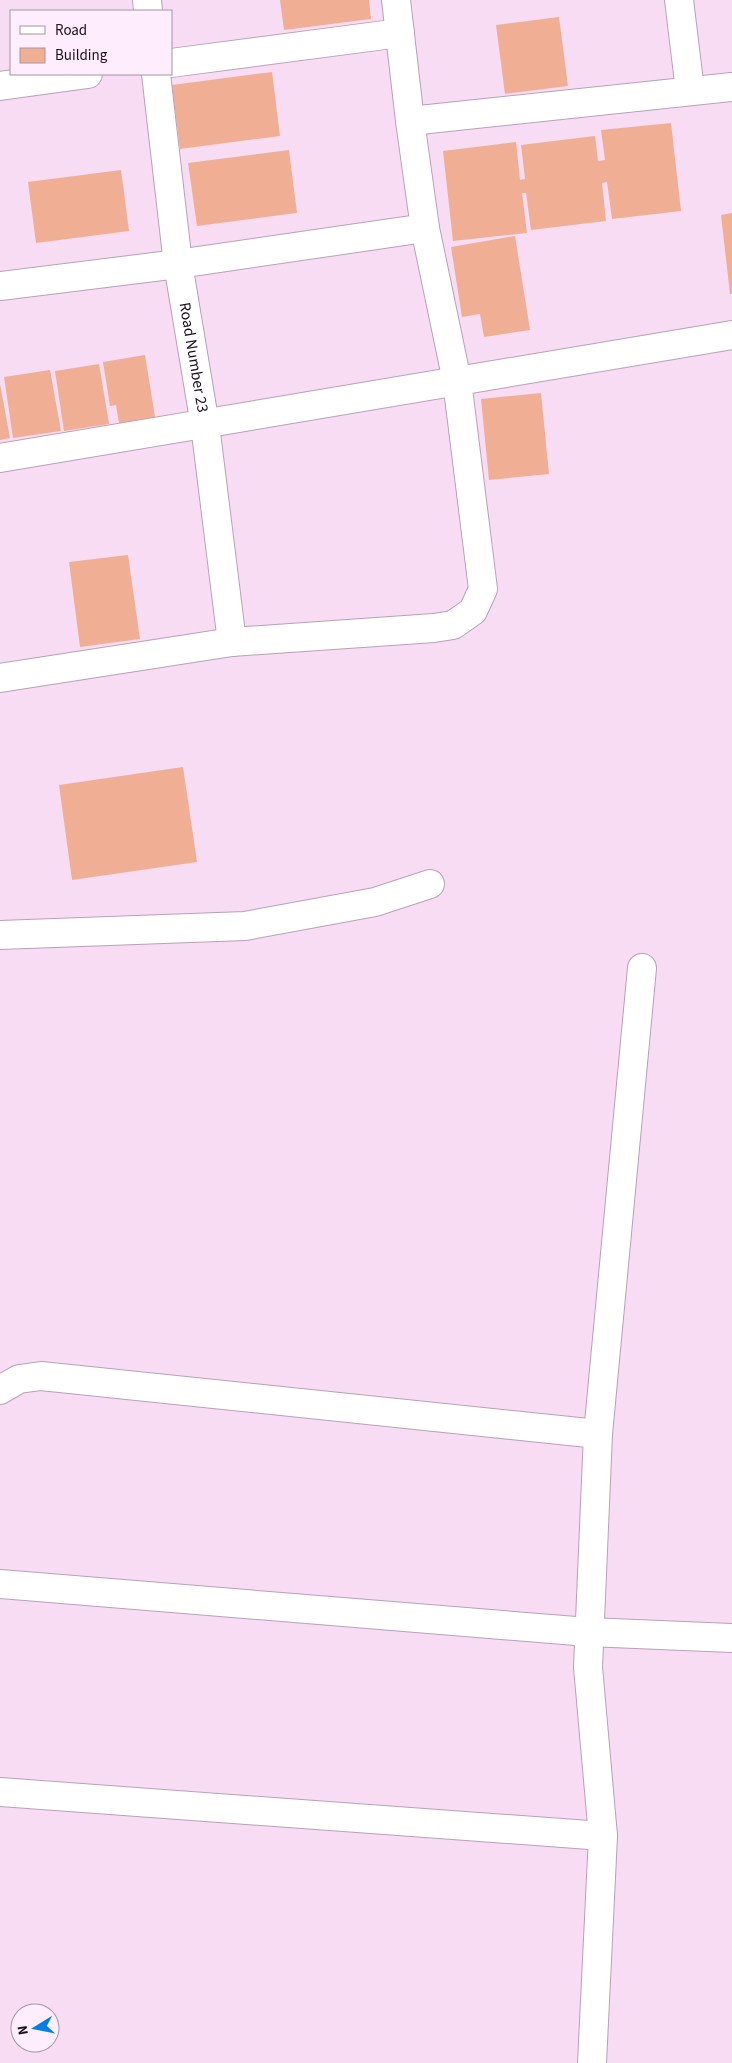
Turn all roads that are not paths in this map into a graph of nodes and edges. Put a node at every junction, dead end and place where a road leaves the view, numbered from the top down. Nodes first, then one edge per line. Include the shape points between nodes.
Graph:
1 (396, 0) edge
2 (679, 0) edge
3 (400, 33) junction
4 (172, 63) edge
5 (81, 75) edge
6 (156, 75) edge
7 (0, 86) edge
8 (732, 87) edge
9 (690, 90) junction
10 (410, 120) junction
11 (425, 228) junction
12 (178, 264) junction
13 (0, 286) edge
14 (732, 335) edge
15 (458, 380) junction
16 (205, 424) junction
17 (0, 458) edge
18 (232, 642) junction
19 (0, 678) edge
20 (430, 884) dead end
21 (0, 935) edge
22 (642, 968) dead end
23 (0, 1390) edge
24 (598, 1434) junction
25 (0, 1584) edge
26 (588, 1632) junction
27 (732, 1638) edge
28 (0, 1792) edge
29 (603, 1836) junction
30 (592, 2063) edge

1 - 3 street
2 - 9 street
3 - 4 street
3 - 10 street
5 - 7 street
6 - 12 street, Road Number 23
8 - 9 street
9 - 10 street
10 - 11 street
11 - 12 street
11 - 15 street
12 - 13 street
12 - 16 street, Road Number 23
14 - 15 street
15 - 16 street
15 - 18 street via 483,589 473,611 452,625 434,628
16 - 17 street
16 - 18 street, Road Number 23
18 - 19 street
20 - 21 street via 375,902 244,926
22 - 24 street
23 - 24 street via 20,1379 41,1376
24 - 26 street
25 - 26 street
26 - 27 street
26 - 29 street via 588,1667
28 - 29 street
29 - 30 street

